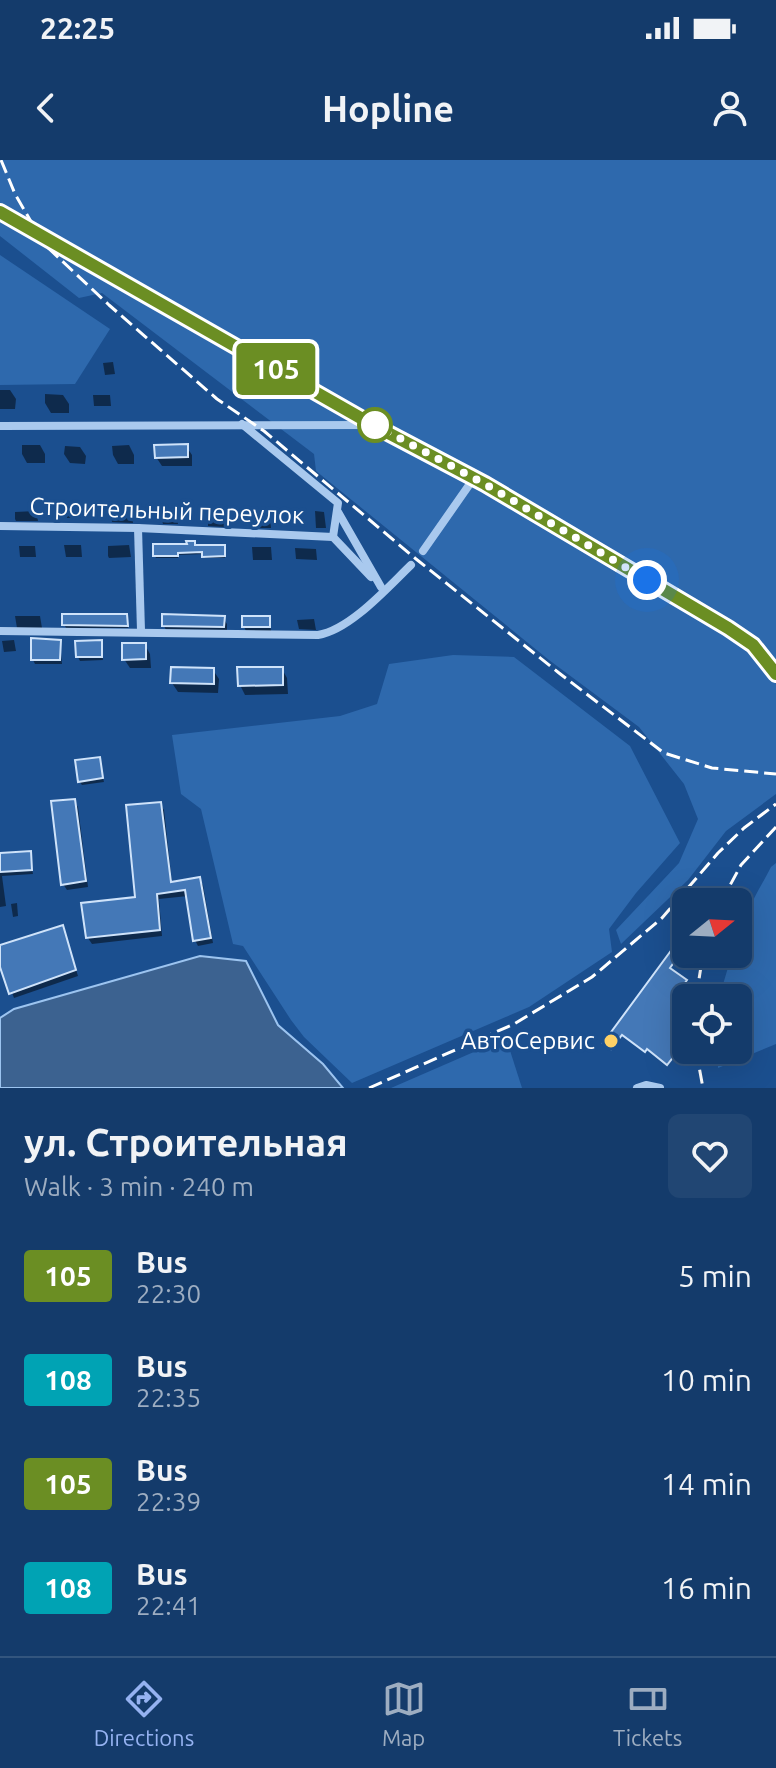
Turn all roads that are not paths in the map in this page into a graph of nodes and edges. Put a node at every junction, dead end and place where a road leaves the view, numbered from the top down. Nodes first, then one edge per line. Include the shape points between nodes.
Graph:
1 (0, 212) edge
2 (242, 424) junction
3 (373, 425) junction
4 (0, 426) edge
5 (474, 478) junction
6 (337, 511) junction
7 (0, 526) edge
8 (138, 528) junction
9 (333, 537) junction
10 (423, 551) dead end
11 (411, 565) dead end
12 (383, 589) junction
13 (0, 631) edge
14 (141, 631) junction
15 (776, 674) edge
16 (637, 1088) edge
17 (660, 1088) edge

1 - 3 street
2 - 3 street
2 - 4 street
2 - 6 street via 338,503
3 - 5 street
5 - 10 street
5 - 15 street via 728,628 753,645
6 - 9 street
6 - 12 street
7 - 8 street, Строительный переулок
8 - 9 street, Строительный переулок
8 - 14 street
9 - 12 street
11 - 12 street
12 - 14 street via 332,633
13 - 14 street
16 - 17 street

